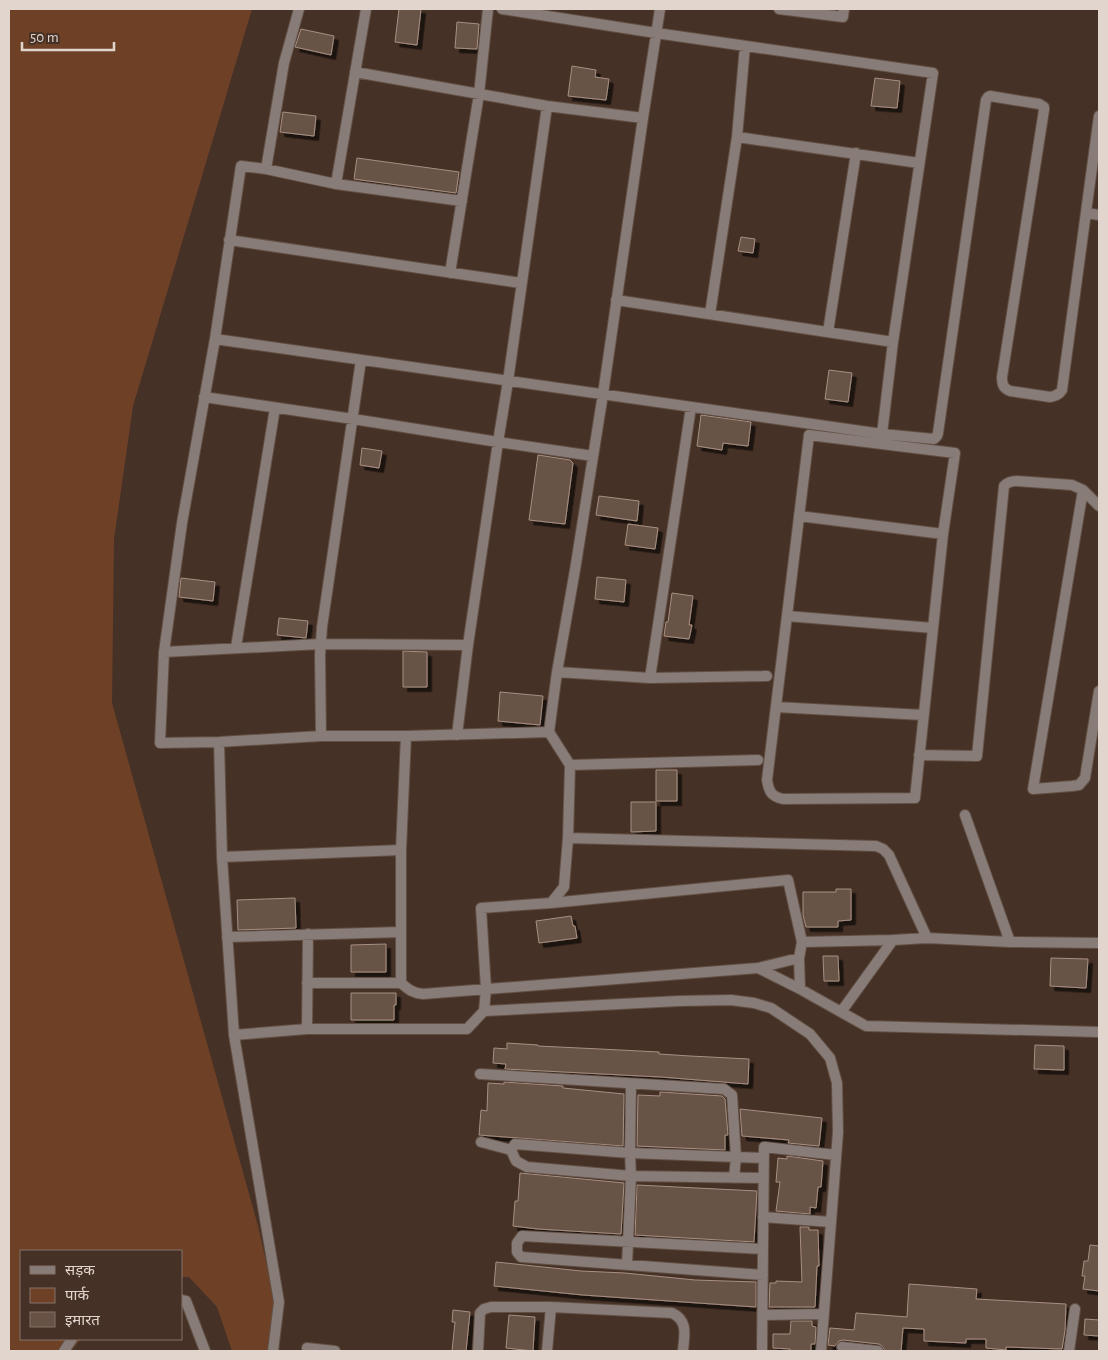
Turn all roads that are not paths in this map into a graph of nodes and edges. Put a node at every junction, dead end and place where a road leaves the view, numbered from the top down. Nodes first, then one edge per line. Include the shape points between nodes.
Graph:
1 (299, 9) edge
2 (366, 9) edge
3 (488, 9) edge
4 (502, 9) edge
5 (660, 9) edge
6 (779, 9) edge
7 (844, 9) edge
8 (568, 14) edge
9 (656, 33) junction
10 (745, 46) junction
11 (355, 72) junction
12 (480, 94) junction
13 (547, 106) junction
14 (1099, 116) edge
15 (643, 118) junction
16 (737, 138) junction
17 (856, 154) junction
18 (920, 163) junction
19 (266, 169) junction
20 (336, 184) junction
21 (462, 202) junction
22 (1086, 213) junction
23 (1099, 215) edge
24 (229, 240) junction
25 (450, 273) junction
26 (521, 283) junction
27 (616, 300) junction
28 (710, 314) junction
29 (828, 332) junction
30 (215, 339) junction
31 (893, 342) junction
32 (361, 360) junction
33 (508, 381) junction
34 (603, 394) junction
35 (204, 397) junction
36 (691, 407) junction
37 (274, 408) junction
38 (353, 419) junction
39 (882, 434) junction
40 (498, 442) junction
41 (593, 456) junction
42 (1083, 490) junction
43 (1099, 506) edge
44 (799, 516) junction
45 (943, 534) junction
46 (787, 616) junction
47 (933, 628) junction
48 (320, 644) junction
49 (468, 645) junction
50 (236, 647) junction
51 (164, 652) junction
52 (557, 672) junction
53 (767, 676) dead end
54 (650, 678) junction
55 (1099, 691) edge
56 (776, 707) junction
57 (923, 715) junction
58 (549, 732) junction
59 (457, 734) junction
60 (321, 736) junction
61 (406, 736) junction
62 (219, 742) junction
63 (919, 754) junction
64 (758, 760) dead end
65 (570, 765) junction
66 (965, 815) dead end
67 (568, 838) junction
68 (401, 850) junction
69 (222, 857) junction
70 (551, 903) junction
71 (401, 932) junction
72 (308, 934) junction
73 (226, 937) junction
74 (927, 938) junction
75 (893, 940) junction
76 (802, 942) junction
77 (1010, 942) junction
78 (1099, 943) edge
79 (799, 958) junction
80 (758, 968) junction
81 (307, 983) junction
82 (401, 983) junction
83 (800, 989) junction
84 (486, 990) junction
85 (484, 1011) junction
86 (841, 1012) junction
87 (307, 1029) junction
88 (1099, 1032) edge
89 (234, 1035) junction
90 (480, 1074) dead end
91 (631, 1084) junction
92 (481, 1142) dead end
93 (511, 1150) junction
94 (630, 1154) junction
95 (836, 1155) junction
96 (736, 1157) junction
97 (763, 1158) junction
98 (631, 1176) junction
99 (734, 1178) junction
100 (763, 1178) junction
101 (763, 1217) junction
102 (831, 1222) junction
103 (628, 1242) junction
104 (763, 1250) junction
105 (627, 1265) junction
106 (763, 1275) junction
107 (182, 1300) edge
108 (551, 1308) junction
109 (1075, 1309) dead end
110 (763, 1314) junction
111 (824, 1314) junction
112 (71, 1340) edge
113 (842, 1347) dead end
114 (307, 1348) dead end
115 (64, 1351) edge
116 (205, 1351) edge
117 (273, 1351) edge
118 (335, 1351) edge
119 (478, 1351) edge
120 (547, 1351) edge
121 (683, 1351) edge
122 (762, 1351) edge
123 (821, 1351) edge
124 (878, 1351) edge
125 (1069, 1351) edge

1 - 19 street via 284,62
2 - 11 street
3 - 12 street
4 - 8 street
5 - 9 street
6 - 7 street via 842,17
8 - 9 street
9 - 10 street
9 - 15 street
10 - 16 street
10 - 18 street via 933,73
11 - 12 street
11 - 20 street
12 - 13 street
12 - 21 street
13 - 15 street
13 - 26 street
14 - 22 street
15 - 27 street
16 - 17 street
16 - 28 street
17 - 18 street
17 - 29 street
18 - 31 street
19 - 20 street
19 - 24 street via 241,166
20 - 21 street
21 - 25 street
22 - 23 street
22 - 39 street via 1062,390 1050,397 1010,391 1002,377 1044,107 988,97 938,436 931,440
24 - 25 street
24 - 30 street
25 - 26 street
26 - 33 street
27 - 28 street
27 - 34 street
28 - 29 street
29 - 31 street
30 - 32 street
30 - 35 street
31 - 39 street
32 - 33 street
32 - 38 street
33 - 34 street
33 - 40 street
34 - 36 street
34 - 41 street
35 - 37 street
35 - 51 street
36 - 39 street
36 - 54 street
37 - 38 street
37 - 50 street
38 - 40 street
38 - 48 street
40 - 41 street
40 - 49 street
41 - 52 street
42 - 43 street
42 - 55 street via 1033,789 1072,786 1085,778
42 - 63 street via 1072,485 1017,481 1004,486 976,756
44 - 45 street
44 - 45 street via 809,435 955,453
44 - 46 street
45 - 47 street
46 - 47 street
46 - 56 street
47 - 57 street
48 - 49 street
48 - 50 street
48 - 60 street
49 - 59 street
50 - 51 street
51 - 62 street via 160,743
52 - 54 street
52 - 58 street
53 - 54 street
56 - 57 street
56 - 63 street via 767,780 770,793 776,797 915,798
57 - 63 street
58 - 59 street
58 - 65 street
59 - 61 street
60 - 61 street
60 - 62 street
61 - 68 street
62 - 69 street
64 - 65 street
65 - 67 street
66 - 77 street
67 - 70 street via 564,887
67 - 74 street via 876,846 889,855
68 - 69 street
68 - 71 street
69 - 73 street
70 - 76 street via 788,880
70 - 84 street via 481,908
71 - 72 street
71 - 82 street
72 - 73 street
72 - 81 street
73 - 89 street
74 - 75 street
74 - 77 street
75 - 76 street
75 - 86 street
76 - 79 street
77 - 78 street
79 - 80 street
79 - 83 street
80 - 83 street
80 - 84 street
81 - 82 street
81 - 87 street
82 - 84 street via 414,993 423,994
83 - 86 street
84 - 85 street
85 - 87 street via 467,1029
85 - 95 street via 731,1000 771,1008 810,1034 830,1058 837,1083
86 - 88 street via 866,1026
87 - 89 street
89 - 117 street via 278,1302
90 - 91 street
91 - 94 street
91 - 96 street via 724,1088 732,1095
92 - 93 street
93 - 94 street via 515,1144
93 - 98 street via 516,1162 527,1167
94 - 96 street
94 - 98 street
95 - 97 street via 764,1147
95 - 102 street
96 - 97 street
96 - 99 street
97 - 100 street
98 - 99 street
98 - 103 street
99 - 100 street
100 - 101 street
101 - 102 street
101 - 104 street
102 - 111 street
103 - 104 street
103 - 105 street
103 - 105 street via 522,1236 517,1244 521,1257
104 - 106 street
105 - 106 street
106 - 110 street
107 - 116 street via 186,1302
108 - 119 street via 484,1309 480,1313
108 - 120 street
108 - 121 street via 672,1313 683,1322
109 - 125 street
110 - 111 street
110 - 122 street
111 - 123 street
112 - 115 street
113 - 124 street
114 - 118 street

